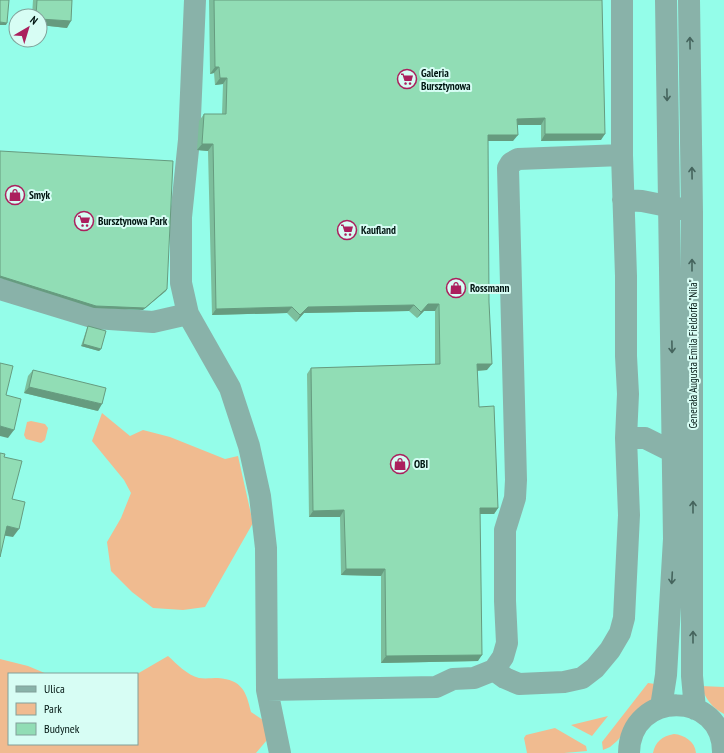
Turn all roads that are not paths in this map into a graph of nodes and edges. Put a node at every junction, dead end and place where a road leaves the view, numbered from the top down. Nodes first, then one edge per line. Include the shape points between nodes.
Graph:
1 (196, 0) edge
2 (622, 0) edge
3 (666, 0) edge
4 (689, 0) edge
5 (622, 155) junction
6 (623, 200) junction
7 (669, 205) junction
8 (692, 212) junction
9 (0, 289) edge
10 (188, 314) junction
11 (673, 420) junction
12 (636, 438) junction
13 (673, 452) junction
14 (494, 670) junction
15 (267, 690) junction
16 (660, 707) junction
17 (695, 709) junction
18 (721, 730) edge
19 (280, 753) edge
20 (627, 753) edge
21 (723, 753) edge

1 - 10 street via 180,283
2 - 5 street
3 -> 7 street, Generała Augusta Emila Fieldorfa "Nila"
8 -> 4 street, Generała Augusta Emila Fieldorfa "Nila"
5 - 6 street
5 - 14 street via 518,159 508,168 516,480 515,498 505,530 507,643 503,657
6 - 7 street via 642,200
6 - 12 street via 628,394
7 - 8 street
7 -> 11 street, Generała Augusta Emila Fieldorfa "Nila"
17 -> 8 street, Generała Augusta Emila Fieldorfa "Nila" via 692,676
9 - 10 street via 95,318 153,322
10 - 15 street via 230,388 256,475 266,548
11 - 12 street
11 - 13 street, Generała Augusta Emila Fieldorfa "Nila"
12 - 13 street
12 - 14 street via 624,618 620,633 610,650 595,668 582,678 564,682 519,684
13 -> 16 street, Generała Augusta Emila Fieldorfa "Nila" via 674,539 666,675
14 - 15 street via 474,678 453,679 436,687
15 - 19 street
16 - 17 street via 678,705
16 - 20 street via 638,724
17 - 18 street
18 - 21 street

